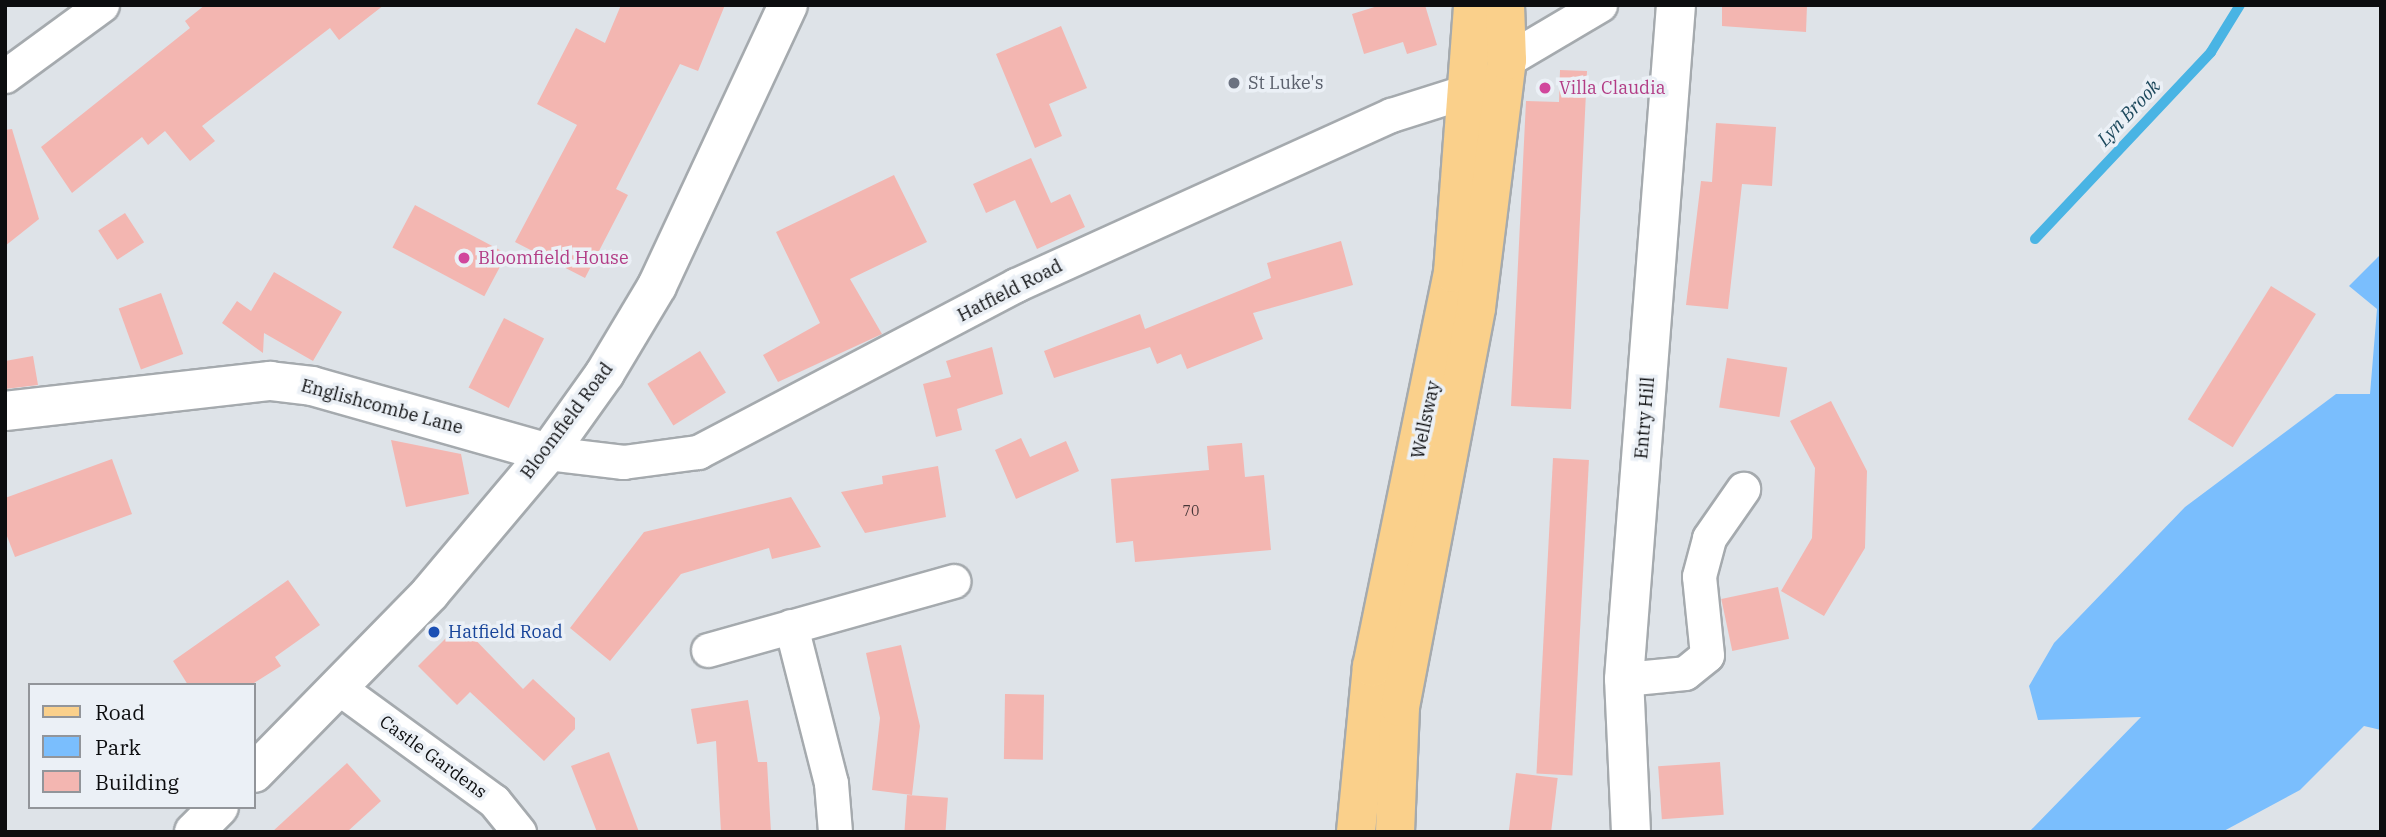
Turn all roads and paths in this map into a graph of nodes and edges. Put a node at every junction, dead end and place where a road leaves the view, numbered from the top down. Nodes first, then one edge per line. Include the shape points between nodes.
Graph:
1 (102, 5) edge
2 (788, 5) edge
3 (1473, 5) edge
4 (1505, 5) edge
5 (1600, 5) edge
6 (1676, 5) edge
7 (1507, 60) junction
8 (5, 76) edge
9 (1470, 90) junction
10 (5, 411) edge
11 (548, 453) junction
12 (1743, 489) dead end
13 (953, 581) dead end
14 (791, 626) junction
15 (708, 650) dead end
16 (1624, 679) junction
17 (339, 688) junction
18 (256, 771) edge
19 (217, 809) edge
20 (194, 832) edge
21 (519, 832) edge
22 (835, 832) edge
23 (1356, 832) edge
24 (1395, 832) edge
25 (1631, 832) edge

1 - 8 street
2 - 11 street, Bloomfield Road via 657,286
3 - 9 main road, Wellsway
4 - 7 main road, Wellsway
5 - 7 street
6 - 16 street, Entry Hill
7 - 9 main road
7 - 24 main road, Wellsway via 1476,308 1400,707
9 - 11 street, Hatfield Road via 1391,115 1016,285 698,452 624,463
9 - 23 main road, Wellsway via 1444,328 1372,667
10 - 11 street, Englishcombe Lane via 270,381 312,386
11 - 17 street, Bloomfield Road
12 - 16 street via 1709,538 1699,576 1707,655 1685,673
13 - 14 street
14 - 15 street
14 - 22 street via 831,783
16 - 25 street, Entry Hill
17 - 18 street, Bloomfield Road
17 - 21 street, Castle Gardens via 494,801
19 - 20 street

